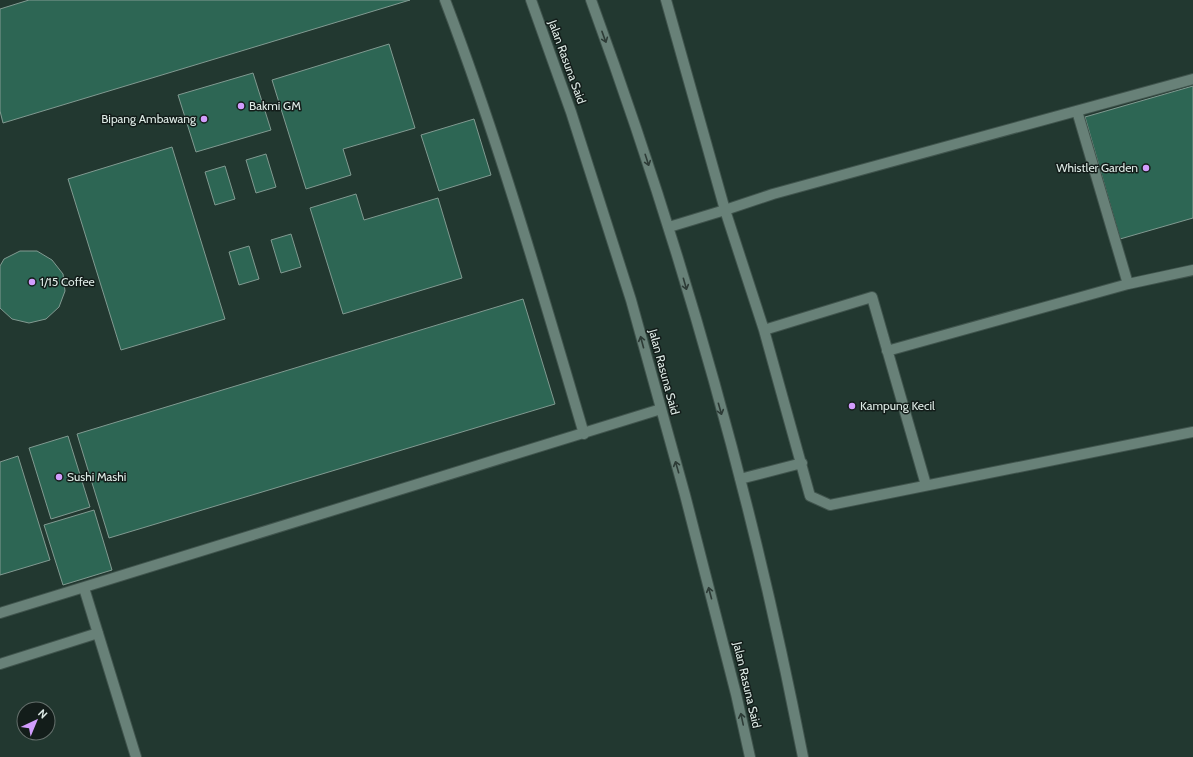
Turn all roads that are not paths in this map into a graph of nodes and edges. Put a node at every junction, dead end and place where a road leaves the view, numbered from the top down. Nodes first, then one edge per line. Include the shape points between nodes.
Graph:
1 (445, 0) edge
2 (531, 0) edge
3 (591, 0) edge
4 (666, 0) edge
5 (1193, 79) edge
6 (1077, 111) junction
7 (725, 210) junction
8 (669, 227) junction
9 (1193, 270) edge
10 (1128, 284) junction
11 (764, 330) junction
12 (887, 351) junction
13 (661, 409) junction
14 (1193, 432) edge
15 (584, 434) junction
16 (802, 463) junction
17 (740, 479) junction
18 (926, 485) junction
19 (84, 588) junction
20 (0, 613) edge
21 (98, 633) junction
22 (0, 664) edge
23 (136, 757) edge
24 (750, 757) edge
25 (803, 757) edge

1 - 15 street via 468,60 525,233
13 -> 2 street, Jalan Rasuna Said via 631,300 574,120
3 -> 8 street
4 - 7 street
5 - 6 street
6 - 7 street via 773,194
6 - 10 street
7 - 8 street
7 - 11 street
8 -> 17 street
9 - 10 street
10 - 12 street
11 - 12 street via 872,297
11 - 16 street
12 - 18 street
13 - 15 street
24 -> 13 street, Jalan Rasuna Said via 736,694
14 - 18 street
15 - 19 street
16 - 17 street
16 - 18 street via 810,496 830,505
17 - 25 street
19 - 20 street
19 - 21 street
21 - 22 street
21 - 23 street

